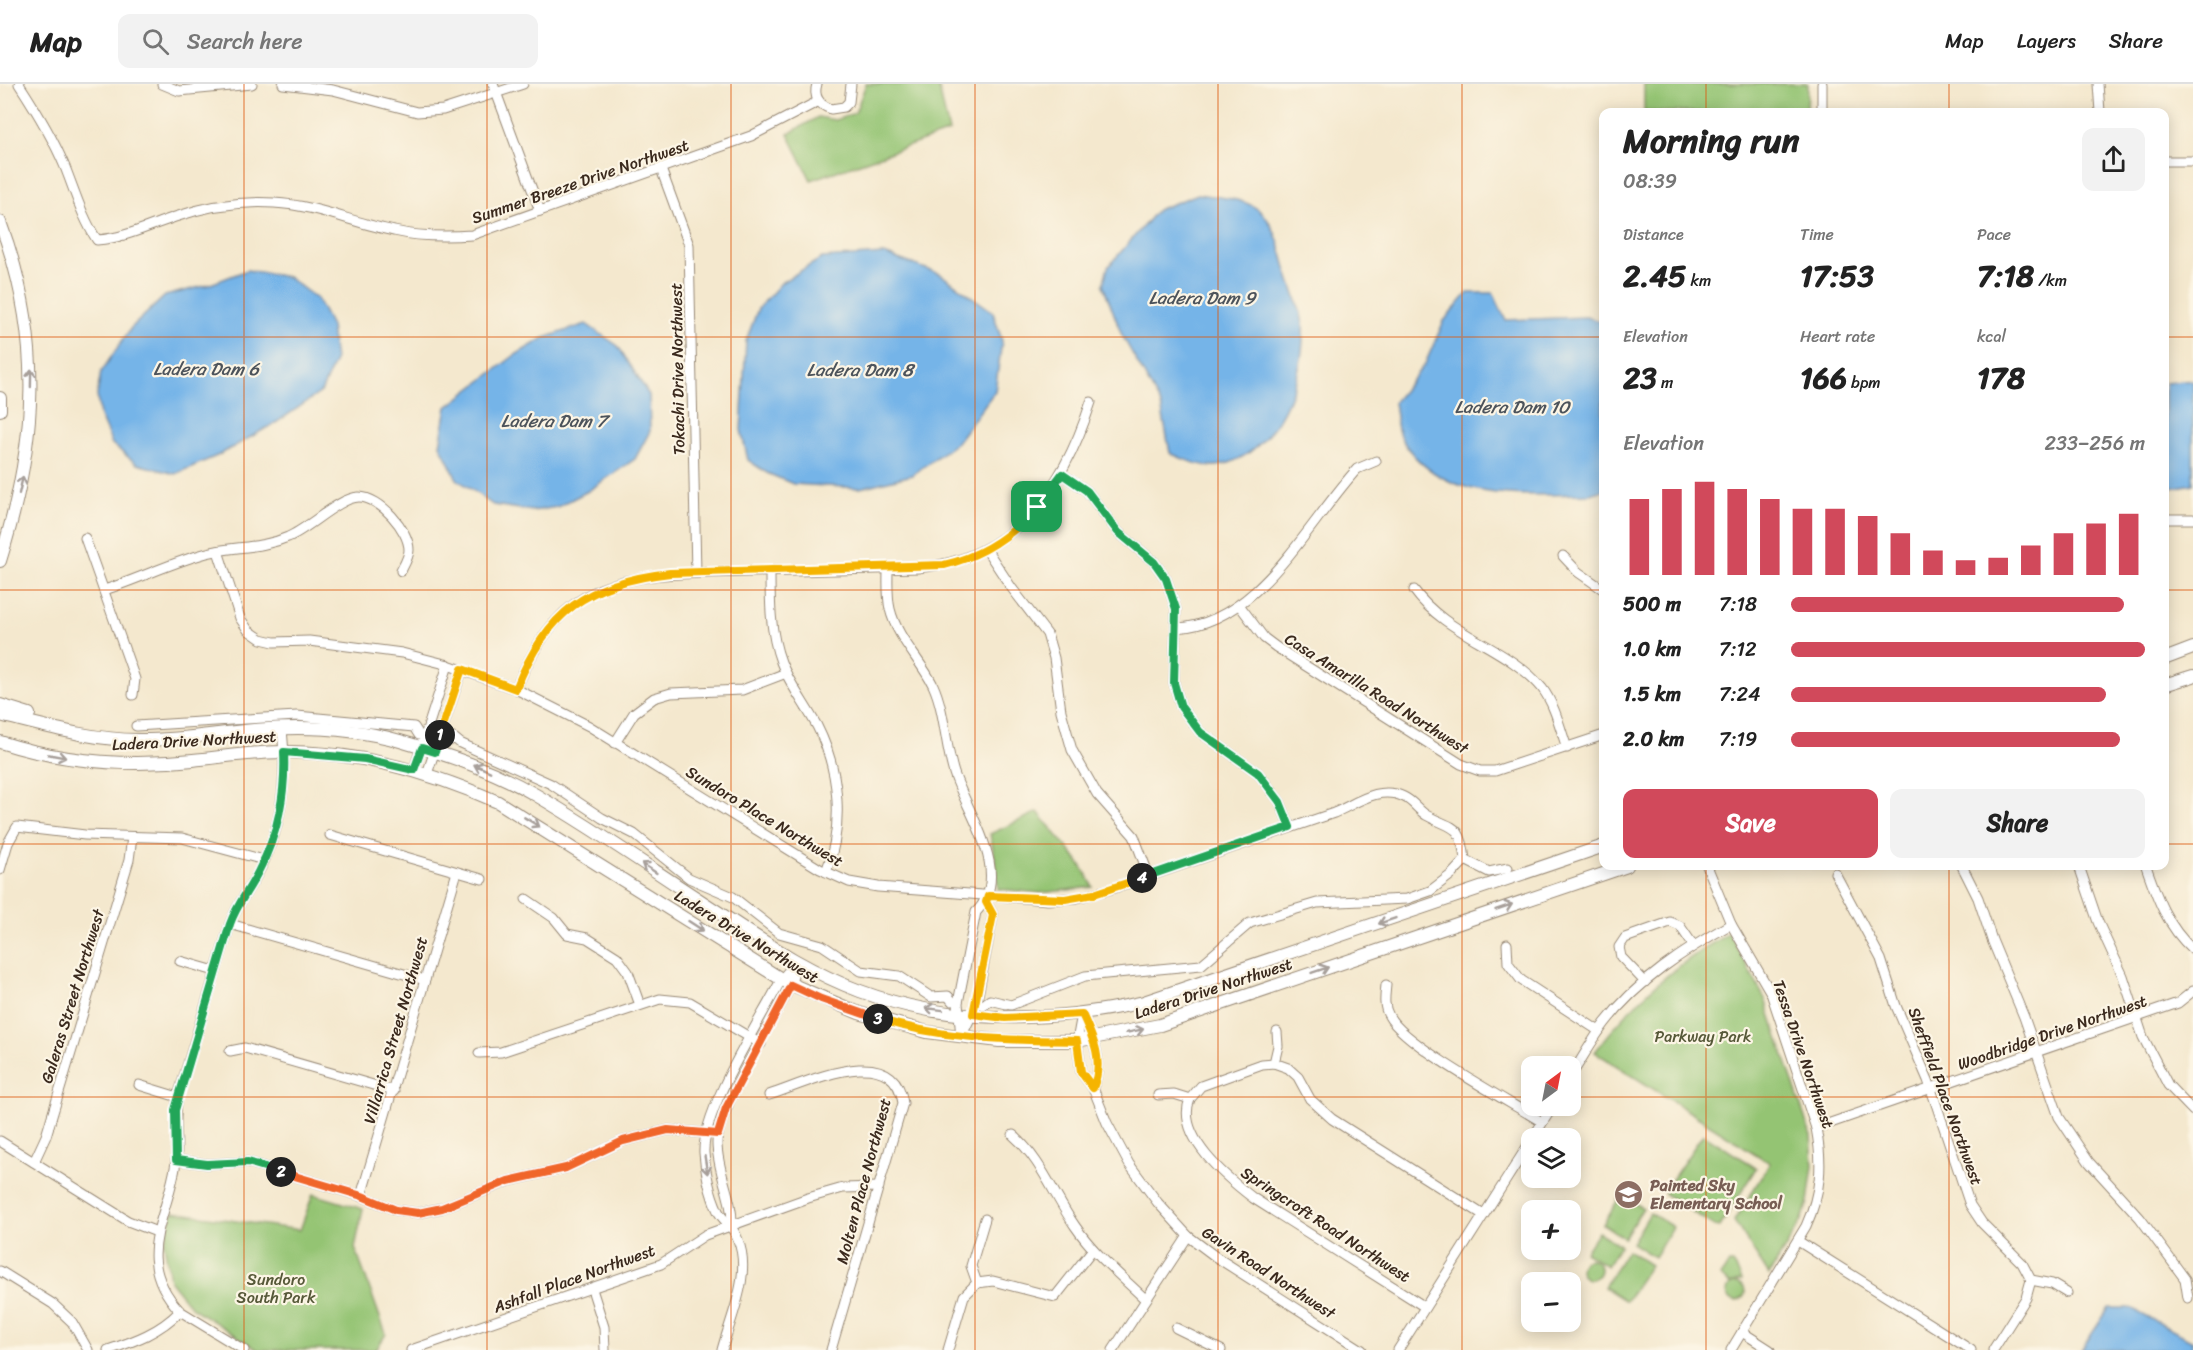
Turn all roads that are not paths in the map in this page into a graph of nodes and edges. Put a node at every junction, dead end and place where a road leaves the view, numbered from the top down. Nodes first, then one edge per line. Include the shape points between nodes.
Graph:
1 (20, 84) edge
2 (162, 84) edge
3 (252, 84) edge
4 (282, 84) edge
5 (523, 84) edge
6 (817, 84) edge
7 (851, 84) edge
8 (1822, 84) edge
9 (2098, 84) edge
10 (495, 88) edge
11 (819, 101) junction
12 (1822, 108) edge
13 (2100, 108) edge
14 (2169, 161) edge
15 (2193, 161) edge
16 (661, 168) junction
17 (540, 211) junction
18 (0, 222) edge
19 (0, 398) edge
20 (1091, 402) dead end
21 (0, 410) edge
22 (1376, 461) dead end
23 (1062, 474) junction
24 (2169, 519) edge
25 (2193, 519) edge
26 (85, 538) dead end
27 (986, 549) junction
28 (218, 551) junction
29 (1563, 556) dead end
30 (0, 561) edge
31 (888, 569) junction
32 (401, 571) dead end
33 (770, 572) junction
34 (696, 573) junction
35 (1599, 587) edge
36 (104, 590) junction
37 (1414, 590) dead end
38 (1240, 606) junction
39 (1176, 628) junction
40 (2193, 648) edge
41 (2169, 656) edge
42 (448, 665) junction
43 (462, 669) junction
44 (786, 673) junction
45 (2193, 676) edge
46 (2169, 683) edge
47 (516, 689) junction
48 (133, 695) dead end
49 (0, 705) edge
50 (0, 715) edge
51 (136, 726) dead end
52 (282, 728) junction
53 (60, 729) junction
54 (1599, 737) edge
55 (420, 742) junction
56 (615, 742) junction
57 (446, 743) dead end
58 (0, 744) edge
59 (1568, 748) junction
60 (284, 752) junction
61 (435, 752) junction
62 (414, 770) junction
63 (428, 774) junction
64 (1290, 827) junction
65 (330, 835) dead end
66 (132, 837) junction
67 (1599, 848) edge
68 (264, 860) junction
69 (1465, 860) junction
70 (1508, 868) dead end
71 (0, 870) edge
72 (1615, 870) edge
73 (1709, 870) edge
74 (1964, 870) edge
75 (2081, 870) edge
76 (2147, 870) edge
77 (457, 872) junction
78 (826, 873) junction
79 (1835, 873) dead end
80 (1149, 876) junction
81 (482, 879) dead end
82 (526, 899) dead end
83 (987, 899) junction
84 (230, 924) junction
85 (1731, 924) junction
86 (1507, 944) dead end
87 (1693, 945) junction
88 (2193, 950) edge
89 (180, 961) dead end
90 (796, 962) junction
91 (215, 971) junction
92 (425, 980) junction
93 (786, 982) junction
94 (1645, 982) junction
95 (1386, 985) dead end
96 (2193, 991) edge
97 (640, 1005) junction
98 (983, 1005) dead end
99 (955, 1007) junction
100 (973, 1014) junction
101 (1082, 1014) junction
102 (2137, 1018) junction
103 (1599, 1031) junction
104 (1277, 1032) dead end
105 (962, 1037) junction
106 (751, 1038) junction
107 (1093, 1038) junction
108 (1077, 1041) junction
109 (760, 1044) junction
110 (230, 1050) dead end
111 (479, 1053) dead end
112 (2036, 1053) junction
113 (1581, 1060) edge
114 (1274, 1063) junction
115 (139, 1085) dead end
116 (1093, 1088) junction
117 (1931, 1090) junction
118 (394, 1091) junction
119 (769, 1095) dead end
120 (1158, 1095) dead end
121 (178, 1097) junction
122 (1190, 1099) junction
123 (2193, 1111) edge
124 (1546, 1116) edge
125 (1542, 1122) junction
126 (1816, 1128) junction
127 (706, 1132) junction
128 (718, 1134) junction
129 (1013, 1136) dead end
130 (0, 1141) edge
131 (176, 1160) junction
132 (34, 1162) junction
133 (879, 1187) junction
134 (362, 1196) junction
135 (1482, 1214) junction
136 (985, 1219) dead end
137 (732, 1225) junction
138 (157, 1232) junction
139 (1188, 1236) junction
140 (1798, 1241) junction
141 (1093, 1250) junction
142 (0, 1271) edge
143 (2031, 1280) junction
144 (977, 1283) junction
145 (592, 1289) junction
146 (2067, 1293) dead end
147 (2188, 1298) dead end
148 (1145, 1299) junction
149 (1425, 1307) junction
150 (180, 1311) junction
151 (1176, 1328) dead end
152 (1742, 1332) junction
153 (240, 1349) edge
154 (88, 1350) edge
155 (108, 1350) edge
156 (411, 1350) edge
157 (605, 1350) edge
158 (722, 1350) edge
159 (831, 1350) edge
160 (948, 1350) edge
161 (1113, 1350) edge
162 (1221, 1350) edge
163 (1362, 1350) edge
164 (1398, 1350) edge
165 (1731, 1350) edge
166 (1770, 1350) edge
167 (1971, 1350) edge
168 (1993, 1350) edge

1 - 17 street, Summer Breeze Drive Northwest via 64,165 97,240 125,237 215,205 275,203 436,237 472,235
2 - 3 street via 179,91
4 - 10 street via 333,90 417,112 443,110
5 - 10 street
6 - 11 street
7 - 11 street via 852,96 844,107 831,110
8 - 12 street
9 - 13 street
10 - 17 street
11 - 16 street, Summer Breeze Drive Northwest via 775,126
14 - 15 street
16 - 17 street, Summer Breeze Drive Northwest
16 - 34 street, Tokachi Drive Northwest via 689,246
30 -> 18 main road via 27,458 31,371 22,294
19 - 21 main road
20 - 23 street via 1075,450
22 - 38 street via 1357,470
23 - 27 street via 1027,519
23 - 39 street via 1079,484 1118,532 1160,569 1172,595
24 - 25 street
26 - 36 street
27 - 31 street via 944,565
27 - 80 street via 1047,634 1060,711 1072,750 1097,794 1134,836
28 - 32 street via 278,542 345,501 361,497 385,508 408,540 409,554
28 - 36 street
28 - 42 street, Sundoro Place Northwest via 240,618 261,639 382,650
29 - 35 street
31 - 33 street
31 - 83 street via 888,599 893,618 933,684 955,774 985,843 990,872
33 - 34 street
33 - 44 street via 771,617
34 - 47 street via 628,579 590,595 564,613 545,633
36 - 48 street via 135,679
37 - 59 street via 1426,608 1533,678 1550,700
38 - 39 street via 1210,622
38 - 59 street, Casa Amarilla Road Northwest via 1264,638 1276,647 1461,764 1480,771 1511,767
39 - 64 street via 1174,683 1181,707 1200,732 1258,773 1280,802
40 - 41 main road
42 - 43 street, Sundoro Place Northwest
42 - 55 street
43 - 47 street, Sundoro Place Northwest
43 - 61 street
44 - 56 street via 742,690 671,693 654,698 634,713
44 - 78 street via 819,729 837,799 838,831
45 - 46 main road
47 - 56 street, Sundoro Place Northwest via 571,715
49 - 53 main road via 46,720
50 - 53 main road, Ladera Drive Northwest
51 - 55 street via 297,716 414,727
52 - 53 main road, Ladera Drive Northwest via 135,740
52 - 55 main road, Ladera Drive Northwest via 336,730
52 - 60 street
54 - 59 street
55 - 61 main road, Ladera Drive Northwest
55 - 62 street
56 - 78 street, Sundoro Place Northwest
57 - 99 street via 454,738 551,784 634,834 689,878 733,897 779,933 822,945 856,969 899,976 931,997 948,996
58 -> 60 main road, Ladera Drive Northwest via 80,759 129,763
60 - 62 main road, Ladera Drive Northwest via 365,759
60 - 68 street via 284,789
61 - 63 street
90 -> 61 main road, Ladera Drive Northwest via 537,795 464,760
62 - 63 main road, Ladera Drive Northwest
63 -> 93 main road, Ladera Drive Northwest via 498,802
64 - 69 street, Sundoro Place Northwest via 1358,803 1365,796 1394,793 1454,828 1463,843
64 - 80 street, Sundoro Place Northwest
65 - 77 street
66 - 68 street via 182,838
66 - 71 street via 17,827
66 - 132 street, Galeras Street Northwest via 129,860 46,1137
67 -> 101 main road, Ladera Drive Northwest via 1144,1002
68 - 84 street
69 - 70 street via 1489,872
69 - 98 street via 1430,891 1407,899 1317,903 1250,923 1201,965 1085,976 1011,1005 990,1000
107 -> 72 main road, Ladera Drive Northwest via 1160,1025
73 - 85 street, Tessa Drive Northwest
74 - 112 street
75 - 102 street
76 - 88 street via 2163,913
77 - 81 street
77 - 92 street, Villarrica Street Northwest
78 - 83 street, Sundoro Place Northwest via 878,887
79 - 117 street, Sheffield Place Northwest via 1881,959
80 - 83 street, Sundoro Place Northwest via 1065,899
82 - 97 street via 554,918 567,934 587,938 617,957 628,972
83 - 99 street via 976,912
83 - 100 street via 993,915
84 - 91 street
84 - 92 street
85 - 87 street
85 - 126 street, Tessa Drive Northwest via 1771,993
86 - 103 street via 1508,963 1521,980
87 - 94 street
87 - 94 street via 1680,926 1670,922 1625,938 1619,947 1621,957
89 - 91 street
90 - 93 street
99 -> 90 main road, Ladera Drive Northwest via 919,1008 861,992
91 - 121 street
92 - 118 street, Villarrica Street Northwest
93 - 105 main road, Ladera Drive Northwest via 892,1024
93 - 106 street
93 - 109 street
94 - 103 street
95 - 125 street via 1384,1005 1403,1033
96 - 102 street, Woodbridge Drive Northwest via 2178,1003
97 - 106 street via 660,999 690,1002
97 - 111 street via 501,1052
99 - 100 main road, Ladera Drive Northwest
99 - 105 street
100 - 101 main road, Ladera Drive Northwest via 1005,1018
100 - 105 street
101 - 107 street
101 - 108 street, Gavin Road Northwest
102 - 112 street, Woodbridge Drive Northwest
102 - 123 street via 2160,1072
103 - 113 street
104 - 114 street
105 - 108 main road, Ladera Drive Northwest
106 - 109 street
106 - 127 street via 713,1108
107 - 108 main road, Ladera Drive Northwest
107 - 116 street via 1100,1071
108 - 116 street, Gavin Road Northwest via 1081,1072
109 - 128 street via 726,1108
110 - 118 street via 245,1048
112 - 117 street, Woodbridge Drive Northwest
112 - 147 street via 2059,1117 2072,1140 2147,1226 2185,1279
114 - 122 street via 1201,1086
114 - 135 street via 1298,1077 1310,1099 1332,1119
115 - 121 street
116 - 139 street, Gavin Road Northwest via 1129,1164
117 - 126 street, Woodbridge Drive Northwest
117 - 143 street, Sheffield Place Northwest via 1970,1205 1982,1223 2022,1263
118 - 134 street, Villarrica Street Northwest
119 - 133 street, Molten Place Northwest via 853,1068 864,1067 888,1075 902,1093 903,1103
120 - 122 street
121 - 131 street
122 - 149 street, Springcroft Road Northwest via 1188,1125 1232,1182
124 - 125 street
125 - 135 street
126 - 140 street, Tessa Drive Northwest via 1821,1178 1815,1207
127 - 128 street
127 - 134 street via 668,1130 623,1141 566,1168 508,1181 442,1208 418,1213 396,1210
127 -> 137 street via 704,1152 709,1181 718,1212
128 - 137 street via 720,1177 732,1212
129 - 141 street via 1030,1150
130 - 132 street
131 - 134 street via 207,1164 248,1162
131 - 138 street
132 - 138 street via 128,1221
133 - 137 street, Ashfall Place Northwest via 843,1188
133 - 159 street, Molten Place Northwest
135 - 149 street
136 - 144 street via 971,1266
137 - 145 street, Ashfall Place Northwest via 705,1235 661,1264
137 - 158 street via 744,1265
138 - 150 street via 157,1274
139 - 148 street
139 - 163 street, Gavin Road Northwest
140 - 152 street, Tessa Drive Northwest
140 - 167 street
141 - 144 street via 1054,1297 993,1281
141 - 148 street
142 - 154 street via 53,1304 72,1322
143 - 146 street via 2052,1284
143 - 168 street via 2026,1298
144 - 160 street via 964,1296
145 - 156 street, Ashfall Place Northwest
145 - 157 street via 604,1327
148 - 161 street
149 - 164 street
150 - 153 street
150 - 155 street via 142,1339
151 - 162 street
152 - 165 street, Tessa Drive Northwest
152 - 166 street

